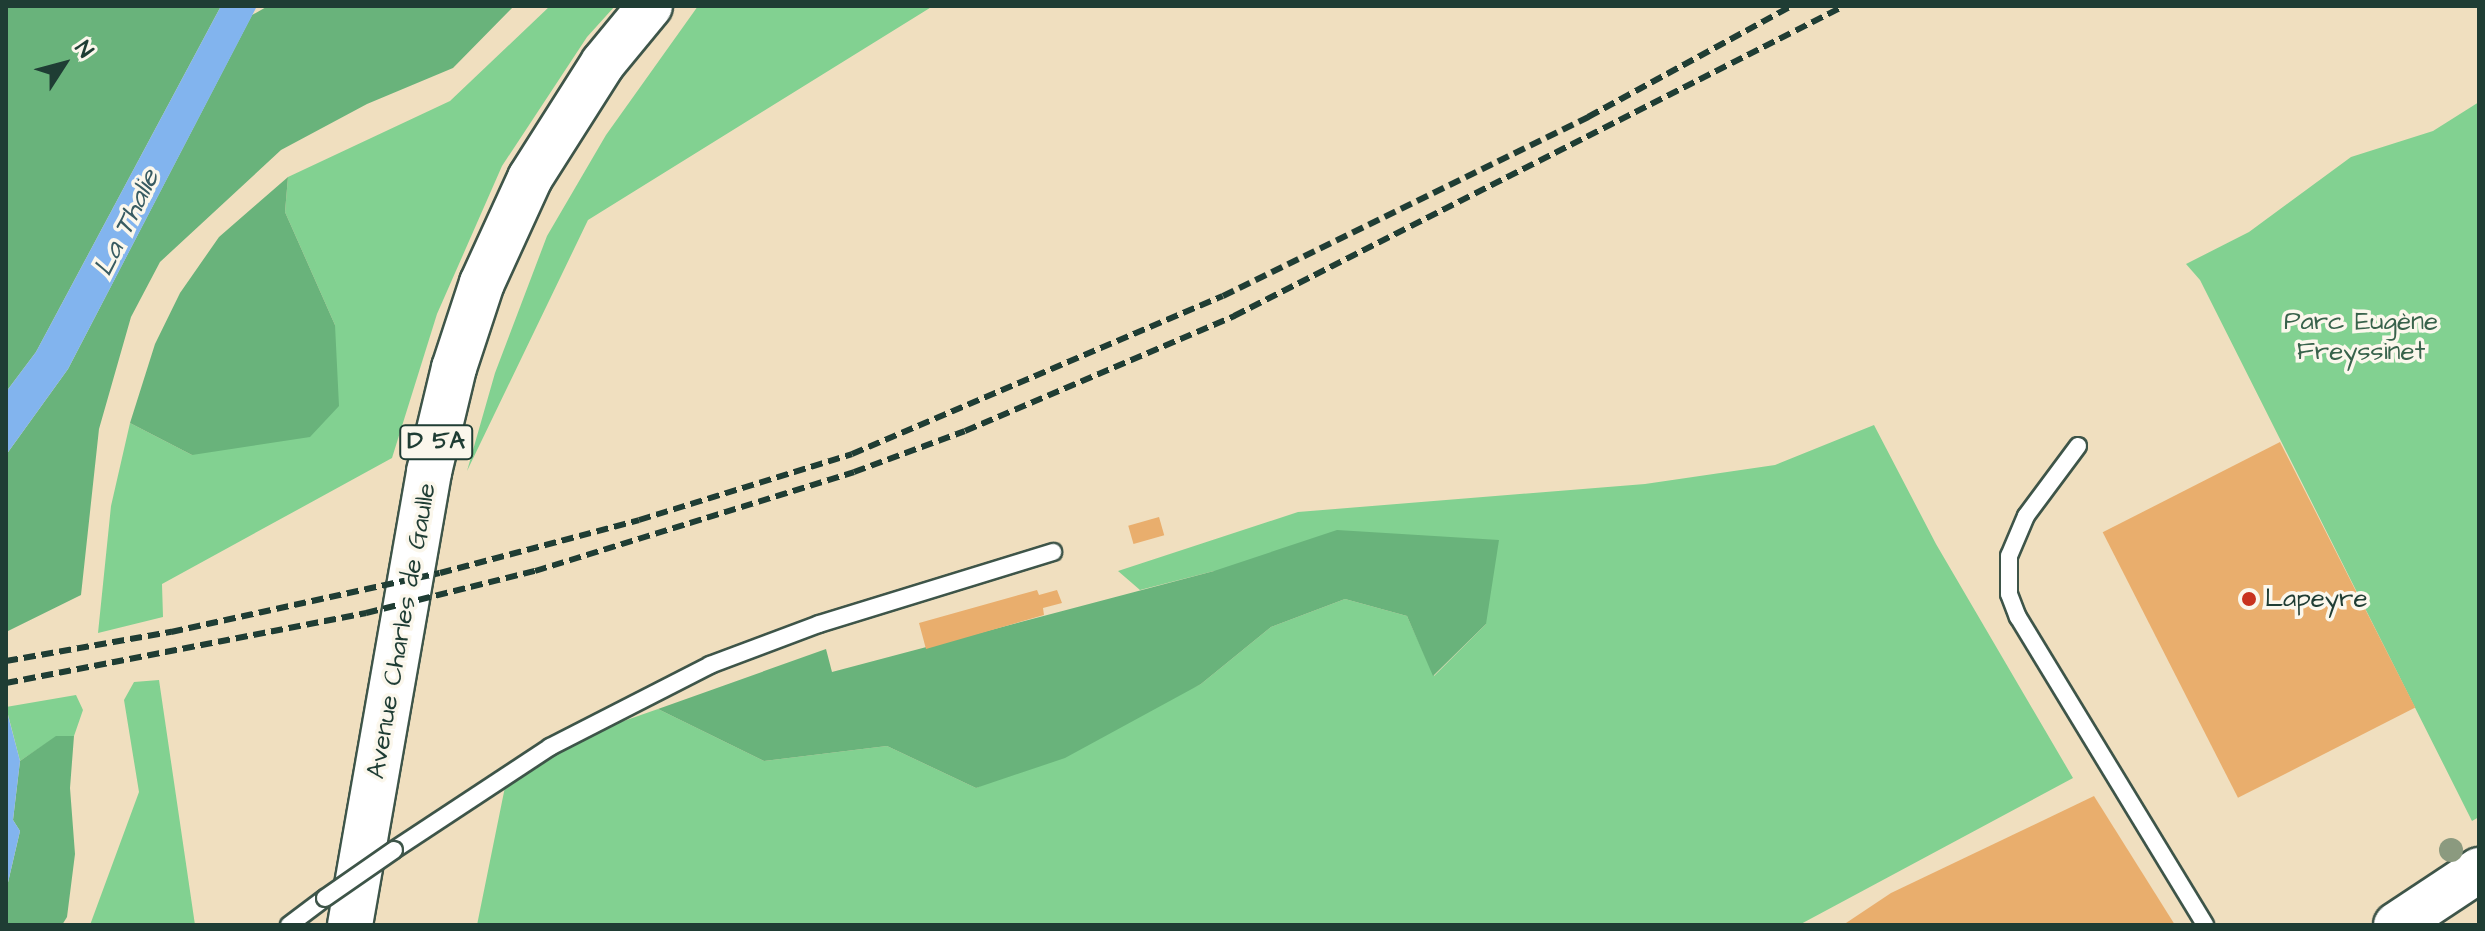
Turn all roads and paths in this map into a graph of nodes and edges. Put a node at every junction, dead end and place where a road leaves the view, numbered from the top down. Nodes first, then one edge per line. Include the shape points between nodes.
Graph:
1 (650, 6) edge
2 (2078, 446) dead end
3 (1053, 552) dead end
4 (2479, 870) edge
5 (337, 912) edge
6 (289, 925) edge
7 (2205, 925) edge
8 (2396, 925) edge

1 - 5 main road, Avenue Charles de Gaulle / D 5A via 603,63 530,178 482,283 454,368 429,472
2 - 7 lane via 2026,516 2009,556 2009,594
3 - 5 lane, bridge via 819,624 710,665 550,747 394,850
4 - 8 main road
5 - 6 lane

